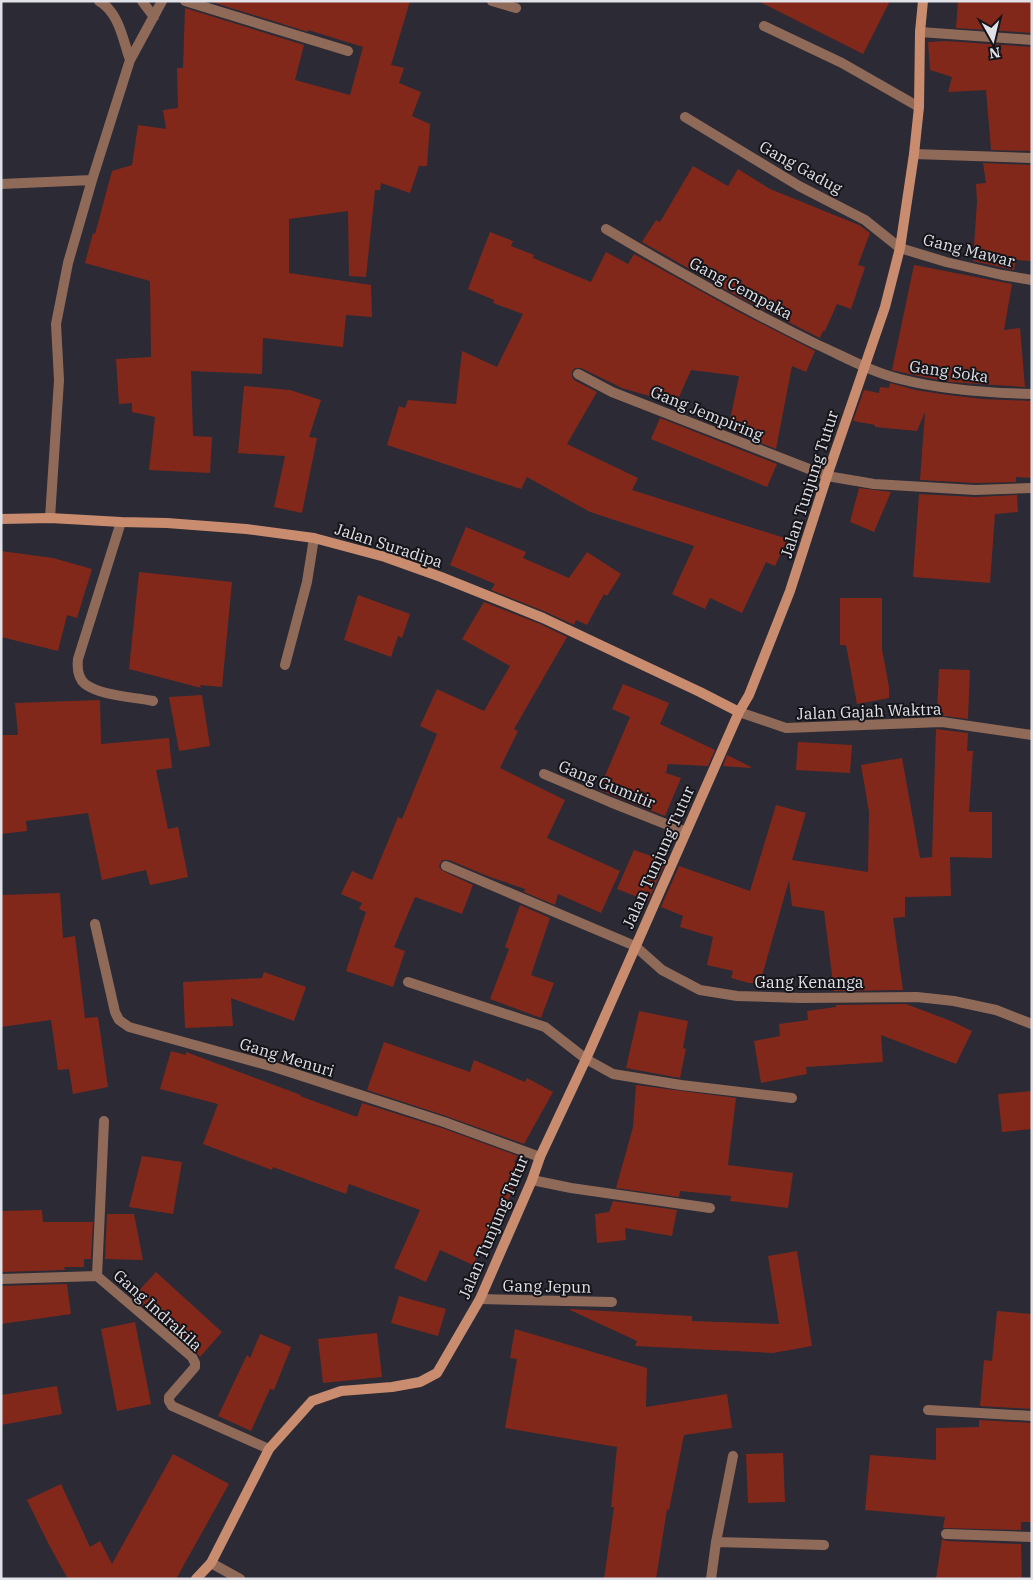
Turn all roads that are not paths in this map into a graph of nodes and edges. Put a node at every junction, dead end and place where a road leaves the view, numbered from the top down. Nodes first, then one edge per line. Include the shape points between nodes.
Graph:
1 (99, 1) edge
2 (142, 1) edge
3 (162, 1) edge
4 (185, 1) edge
5 (492, 1) edge
6 (923, 1) edge
7 (516, 8) dead end
8 (154, 17) junction
9 (764, 26) dead end
10 (920, 32) junction
11 (1032, 40) edge
12 (348, 51) dead end
13 (130, 60) junction
14 (919, 107) junction
15 (685, 117) dead end
16 (914, 154) junction
17 (1032, 158) edge
18 (92, 180) junction
19 (1, 184) edge
20 (606, 229) dead end
21 (900, 248) junction
22 (1032, 280) edge
23 (865, 367) junction
24 (578, 374) dead end
25 (1032, 394) edge
26 (827, 476) junction
27 (1032, 488) edge
28 (50, 518) junction
29 (1, 519) edge
30 (121, 522) junction
31 (314, 538) junction
32 (285, 666) dead end
33 (154, 701) dead end
34 (739, 712) junction
35 (1032, 736) edge
36 (544, 774) dead end
37 (686, 832) junction
38 (446, 866) dead end
39 (95, 924) dead end
40 (635, 946) junction
41 (408, 982) dead end
42 (1032, 1024) edge
43 (586, 1059) junction
44 (792, 1098) dead end
45 (104, 1121) dead end
46 (540, 1157) junction
47 (532, 1180) junction
48 (710, 1208) dead end
49 (97, 1276) junction
50 (1, 1279) edge
51 (480, 1299) junction
52 (612, 1302) dead end
53 (928, 1410) dead end
54 (1032, 1416) edge
55 (269, 1449) junction
56 (733, 1456) dead end
57 (946, 1534) dead end
58 (1032, 1537) edge
59 (716, 1542) junction
60 (824, 1545) dead end
61 (211, 1562) junction
62 (196, 1579) edge
63 (240, 1579) edge
64 (711, 1579) edge

1 - 13 street via 108,6 118,24
2 - 8 street
3 - 8 street
4 - 12 street
5 - 7 street
6 - 10 street, Jalan Tunjung Tutur
8 - 13 street
9 - 14 street via 842,63
10 - 11 street
10 - 14 street, Jalan Tunjung Tutur
13 - 18 street
14 - 16 street, Jalan Tunjung Tutur
15 - 21 street, Gang Gadug via 799,186 865,220
16 - 17 street
16 - 21 street, Jalan Tunjung Tutur
18 - 19 street
18 - 28 street via 68,263 56,324 59,380
20 - 23 street, Gang Cempaka via 774,324
21 - 22 street, Gang Mawar via 955,264
21 - 23 street, Jalan Tunjung Tutur
23 - 25 street, Gang Soka via 899,379 934,386
23 - 26 street, Jalan Tunjung Tutur
24 - 26 street, Gang Jempiring via 612,392
26 - 27 street, Gang Jempiring via 874,484 976,490
26 - 34 street, Jalan Tunjung Tutur via 790,591 749,695
28 - 29 street, Jalan Suradipa
28 - 30 street, Jalan Suradipa
30 - 31 street, Jalan Suradipa via 246,528
30 - 33 street via 78,659 78,672 84,683 100,691
31 - 32 street
31 - 34 street, Jalan Suradipa via 441,577 543,618
34 - 35 street, Jalan Gajah Waktra via 786,728 942,722
34 - 37 street, Jalan Tunjung Tutur
36 - 37 street, Gang Gumitir
37 - 40 street, Jalan Tunjung Tutur
38 - 40 street, Gang Kenanga
39 - 46 street, Gang Menuri via 115,1012 119,1020 129,1027 274,1067
40 - 42 street, Gang Kenanga via 662,970 700,990 737,996 917,997 996,1010
40 - 43 street, Jalan Tunjung Tutur
41 - 43 street via 545,1027
43 - 44 street via 612,1074
43 - 46 street, Jalan Tunjung Tutur
45 - 49 street, Gang Indrakila
46 - 47 street, Jalan Tunjung Tutur
47 - 48 street
47 - 51 street, Jalan Tunjung Tutur
49 - 50 street
49 - 55 street, Gang Indrakila via 192,1357 194,1367 169,1397 172,1406
51 - 52 street, Gang Jepun
51 - 55 street, Jalan Tunjung Tutur via 437,1373 420,1382 341,1391 312,1400
53 - 54 street
55 - 61 street, Jalan Tunjung Tutur
56 - 59 street
57 - 58 street
59 - 60 street
59 - 64 street
61 - 62 street, Jalan Tunjung Tutur
61 - 63 street

